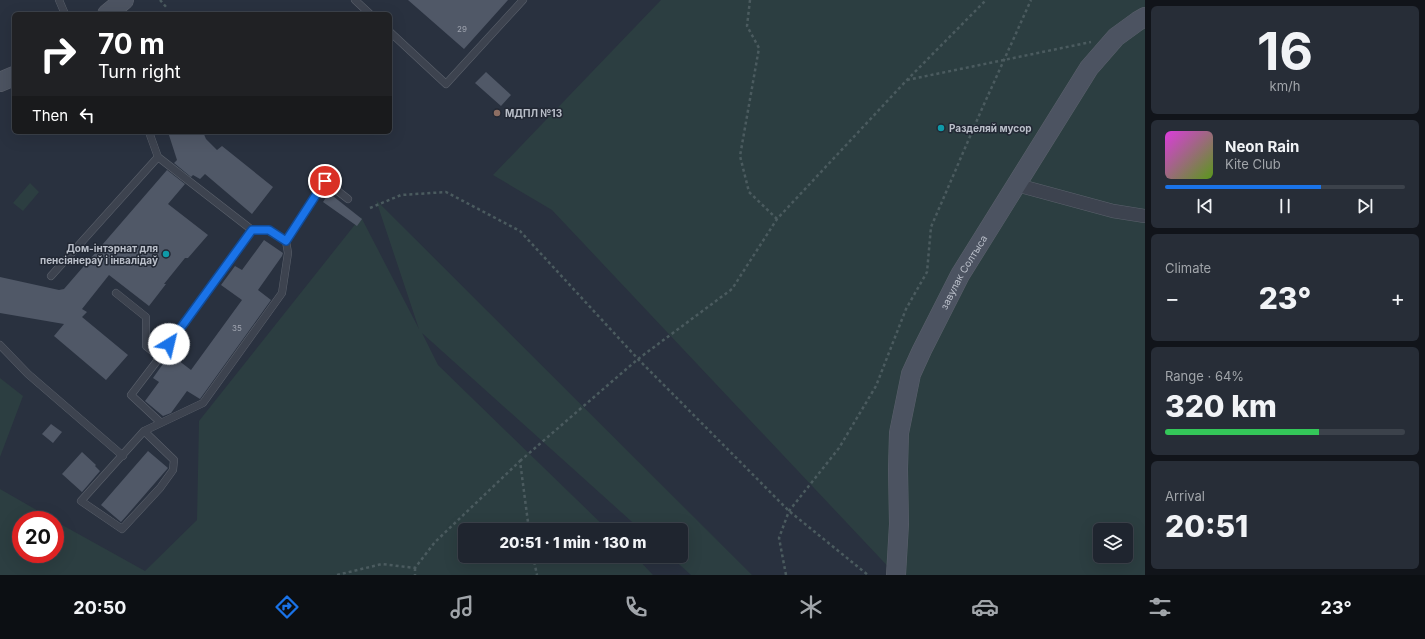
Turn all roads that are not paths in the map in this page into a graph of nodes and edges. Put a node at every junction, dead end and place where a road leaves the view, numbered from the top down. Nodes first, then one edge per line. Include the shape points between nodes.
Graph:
1 (59, 0) edge
2 (124, 0) edge
3 (355, 0) edge
4 (523, 0) edge
5 (64, 12) edge
6 (109, 12) edge
7 (368, 12) edge
8 (1145, 17) edge
9 (392, 34) edge
10 (12, 77) edge
11 (0, 82) edge
12 (150, 134) edge
13 (158, 157) junction
14 (1017, 185) junction
15 (348, 199) dead end
16 (1145, 216) edge
17 (252, 230) junction
18 (286, 241) junction
19 (51, 276) dead end
20 (116, 292) dead end
21 (0, 345) edge
22 (160, 357) junction
23 (160, 422) junction
24 (144, 431) junction
25 (123, 456) junction
26 (896, 575) edge

1 - 5 lane
2 - 6 street
3 - 7 lane
4 - 9 lane via 446,84
8 - 14 street, завулак Солтыса via 1116,37 1089,68
10 - 11 street
12 - 13 lane
13 - 17 lane
13 - 19 lane
14 - 16 street via 1113,211
14 - 26 street, завулак Солтыса via 960,275 911,374 899,433
15 - 18 lane via 325,181
17 - 18 lane via 269,230
17 - 22 lane
18 - 23 lane via 288,253 282,293 203,403
20 - 22 lane via 146,317 146,346
21 - 25 lane via 28,374
22 - 23 lane via 131,395
23 - 24 lane
24 - 25 lane
24 - 25 lane via 174,460 174,470 122,530 81,501

